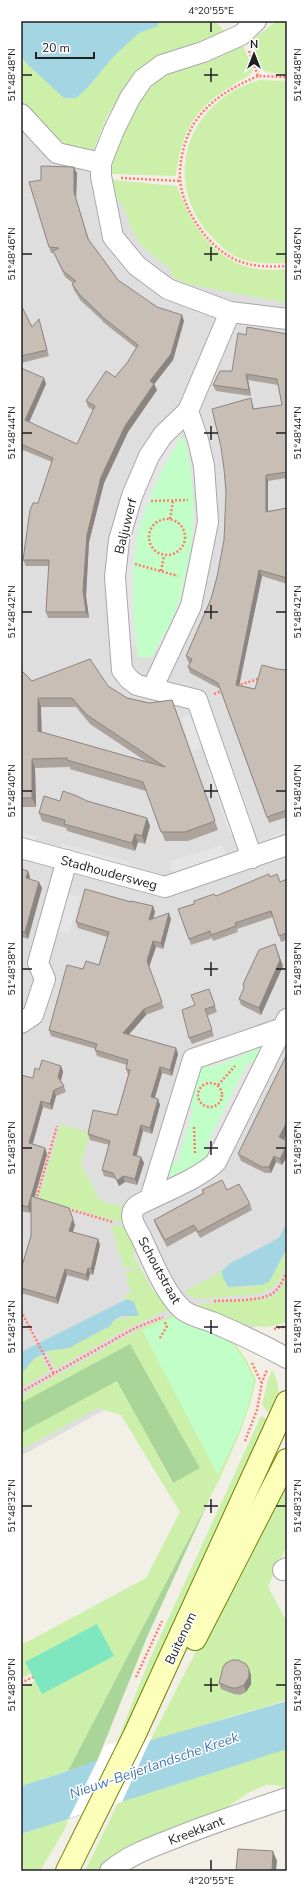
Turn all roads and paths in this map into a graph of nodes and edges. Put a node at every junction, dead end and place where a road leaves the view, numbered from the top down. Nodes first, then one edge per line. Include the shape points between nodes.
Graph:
1 (256, 21) edge
2 (241, 35) junction
3 (258, 76) junction
4 (287, 77) edge
5 (21, 114) edge
6 (101, 170) junction
7 (180, 182) junction
8 (287, 266) edge
9 (230, 312) junction
10 (287, 319) edge
11 (188, 411) junction
12 (206, 500) junction
13 (173, 501) junction
14 (130, 502) junction
15 (170, 519) junction
16 (164, 556) junction
17 (117, 560) junction
18 (161, 571) junction
19 (196, 581) junction
20 (262, 677) edge
21 (233, 687) edge
22 (152, 689) junction
23 (226, 690) edge
24 (197, 700) junction
25 (287, 845) edge
26 (21, 848) edge
27 (252, 858) junction
28 (67, 860) junction
29 (21, 1023) edge
30 (285, 1023) edge
31 (203, 1104) junction
32 (200, 1109) dead end
33 (194, 1121) dead end
34 (57, 1126) dead end
35 (198, 1174) junction
36 (150, 1198) junction
37 (43, 1202) edge
38 (64, 1208) edge
39 (135, 1226) junction
40 (287, 1272) edge
41 (212, 1301) dead end
42 (182, 1310) junction
43 (21, 1311) edge
44 (162, 1317) junction
45 (160, 1338) dead end
46 (281, 1355) edge
47 (54, 1374) junction
48 (21, 1392) edge
49 (287, 1402) edge
50 (243, 1444) dead end
51 (287, 1460) edge
52 (162, 1620) dead end
53 (33, 1677) dead end
54 (21, 1683) edge
55 (134, 1684) dead end
56 (140, 1734) junction
57 (287, 1798) edge
58 (87, 1844) junction
59 (67, 1871) edge
60 (80, 1871) edge
61 (110, 1871) edge

1 - 2 street
2 - 3 path
2 - 6 street via 203,52 162,65 143,79 114,130
3 - 4 path
3 - 7 path via 226,91 202,113 186,140 180,164
5 - 6 street via 57,154
6 - 7 path
6 - 9 street via 113,237 137,266 168,289
7 - 8 path via 193,218 217,248 239,261 274,267
9 - 10 street
9 - 11 street, Baljuwerf
11 - 12 street via 204,466
11 - 14 street, Baljuwerf via 163,435 149,456
12 - 13 path
12 - 19 street via 208,522
13 - 14 path
13 - 15 path
14 - 17 street, Baljuwerf via 119,540
15 - 16 path via 184,531 184,544 176,553
15 - 16 path via 159,521 149,534 154,550
16 - 18 path
17 - 18 path
17 - 22 street, Baljuwerf via 115,576 122,670 137,685
18 - 19 path
19 - 22 street via 191,606
20 - 21 path
22 - 24 street, Baljuwerf
23 - 24 path
24 - 27 street
25 - 27 street, Stadhoudersweg
26 - 28 street, Stadhoudersweg
27 - 28 street, Stadhoudersweg via 165,887
28 - 29 street via 38,963 45,979 33,1015
30 - 35 street, Schoutstraat via 216,1162
30 - 36 street, Schoutstraat via 194,1059
31 - 31 path via 198,1094 200,1088 206,1083 218,1085 223,1092 221,1102 212,1107
31 - 32 path
33 - 35 path
34 - 37 path via 36,1200
35 - 36 street, Schoutstraat
36 - 39 street, Schoutstraat via 133,1208 131,1214
38 - 39 path via 125,1226
39 - 42 street, Schoutstraat
40 - 41 path via 272,1294 256,1298
42 - 44 path
42 - 46 street, Schoutstraat
43 - 47 path
44 - 45 path via 167,1326
44 - 47 path via 135,1328
46 - 50 path via 262,1382 257,1410
47 - 48 path
49 - 56 main road, Buitenom
51 - 56 main road, Buitenom
52 - 55 path, Buitenom
53 - 54 path
56 - 58 main road, Buitenom
57 - 61 street, Kreekkant via 143,1850
58 - 59 main road, Buitenom
58 - 60 main road, Buitenom

